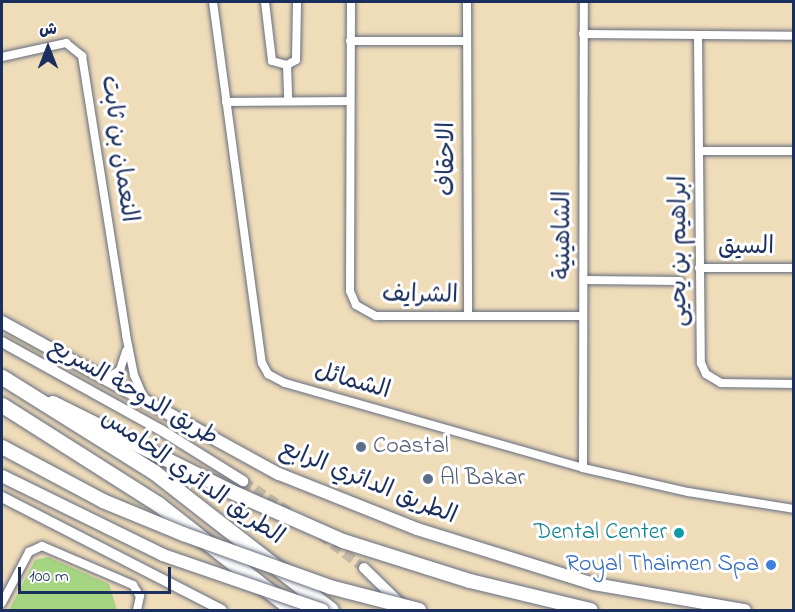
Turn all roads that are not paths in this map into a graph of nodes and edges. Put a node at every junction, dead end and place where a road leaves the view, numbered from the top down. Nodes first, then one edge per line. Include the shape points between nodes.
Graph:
1 (213, 2) edge
2 (265, 2) edge
3 (297, 2) edge
4 (351, 2) edge
5 (467, 2) edge
6 (584, 2) edge
7 (583, 34) junction
8 (698, 36) junction
9 (794, 36) edge
10 (350, 41) junction
11 (467, 41) junction
12 (2, 57) edge
13 (287, 65) junction
14 (288, 101) junction
15 (350, 101) junction
16 (226, 102) junction
17 (699, 151) junction
18 (794, 151) edge
19 (699, 268) junction
20 (794, 268) edge
21 (584, 280) junction
22 (680, 281) dead end
23 (2, 314) edge
24 (468, 316) junction
25 (583, 316) junction
26 (5, 324) edge
27 (126, 335) junction
28 (2, 342) edge
29 (2, 377) edge
30 (106, 379) junction
31 (794, 384) edge
32 (21, 389) junction
33 (144, 399) junction
34 (2, 405) edge
35 (2, 447) edge
36 (583, 468) junction
37 (2, 476) edge
38 (243, 481) tunnel mouth
39 (2, 498) edge
40 (794, 509) edge
41 (364, 568) tunnel mouth
42 (2, 603) edge
43 (137, 610) edge
44 (222, 610) edge
45 (293, 610) edge
46 (323, 610) edge
47 (331, 610) edge
48 (408, 610) edge
49 (419, 610) edge
50 (591, 610) edge
51 (745, 610) edge

1 - 16 street, الشمائل
2 - 13 street via 272,61
3 - 13 street via 296,60
4 - 10 street, الشرايف
5 - 11 street, الاحقاف
6 - 7 street, الشاهينية
7 - 8 street
7 - 21 street, الشاهينية
8 - 9 street
8 - 17 street, ابراهيم بن يحيى
10 - 11 street
10 - 15 street, الشرايف
11 - 24 street, الاحقاف
12 - 27 street, النعمان بن ثابت via 66,43 82,56
13 - 14 street
14 - 15 street
14 - 16 street
15 - 24 street, الشرايف via 352,298 361,310 376,316
16 - 36 street, الشمائل via 262,363 268,374 285,383
17 - 18 street
17 - 19 street, ابراهيم بن يحيى
19 - 20 street, السيق
19 - 31 street, ابراهيم بن يحيى via 700,349 706,374 721,383
21 - 22 street
21 - 25 street, الشاهينية
23 - 26 street
24 - 25 street, الشرايف
25 - 36 street, الشاهينية
26 - 30 main road, الطريق الدائري الرابع
27 - 30 street, النعمان بن ثابت via 123,366
27 - 33 street, النعمان بن ثابت via 134,375
28 - 38 street, طريق الدوحة السريع via 161,430
29 - 32 highway
30 - 33 main road, الطريق الدائري الرابع
32 - 47 highway, الطريق الدائري الخامس via 154,472
32 - 50 main road via 343,541 470,581
33 - 51 main road, الطريق الدائري الرابع via 279,474 455,543 613,588
34 - 45 highway, الطريق الدائري الخامس via 158,504
35 - 49 main road, bridge via 103,501 183,534 330,587
36 - 40 street, الشمائل via 688,492
37 - 46 main road, bridge via 154,551
39 - 44 street
41 - 48 street
42 - 43 street via 29,552 42,546 133,585 140,596

